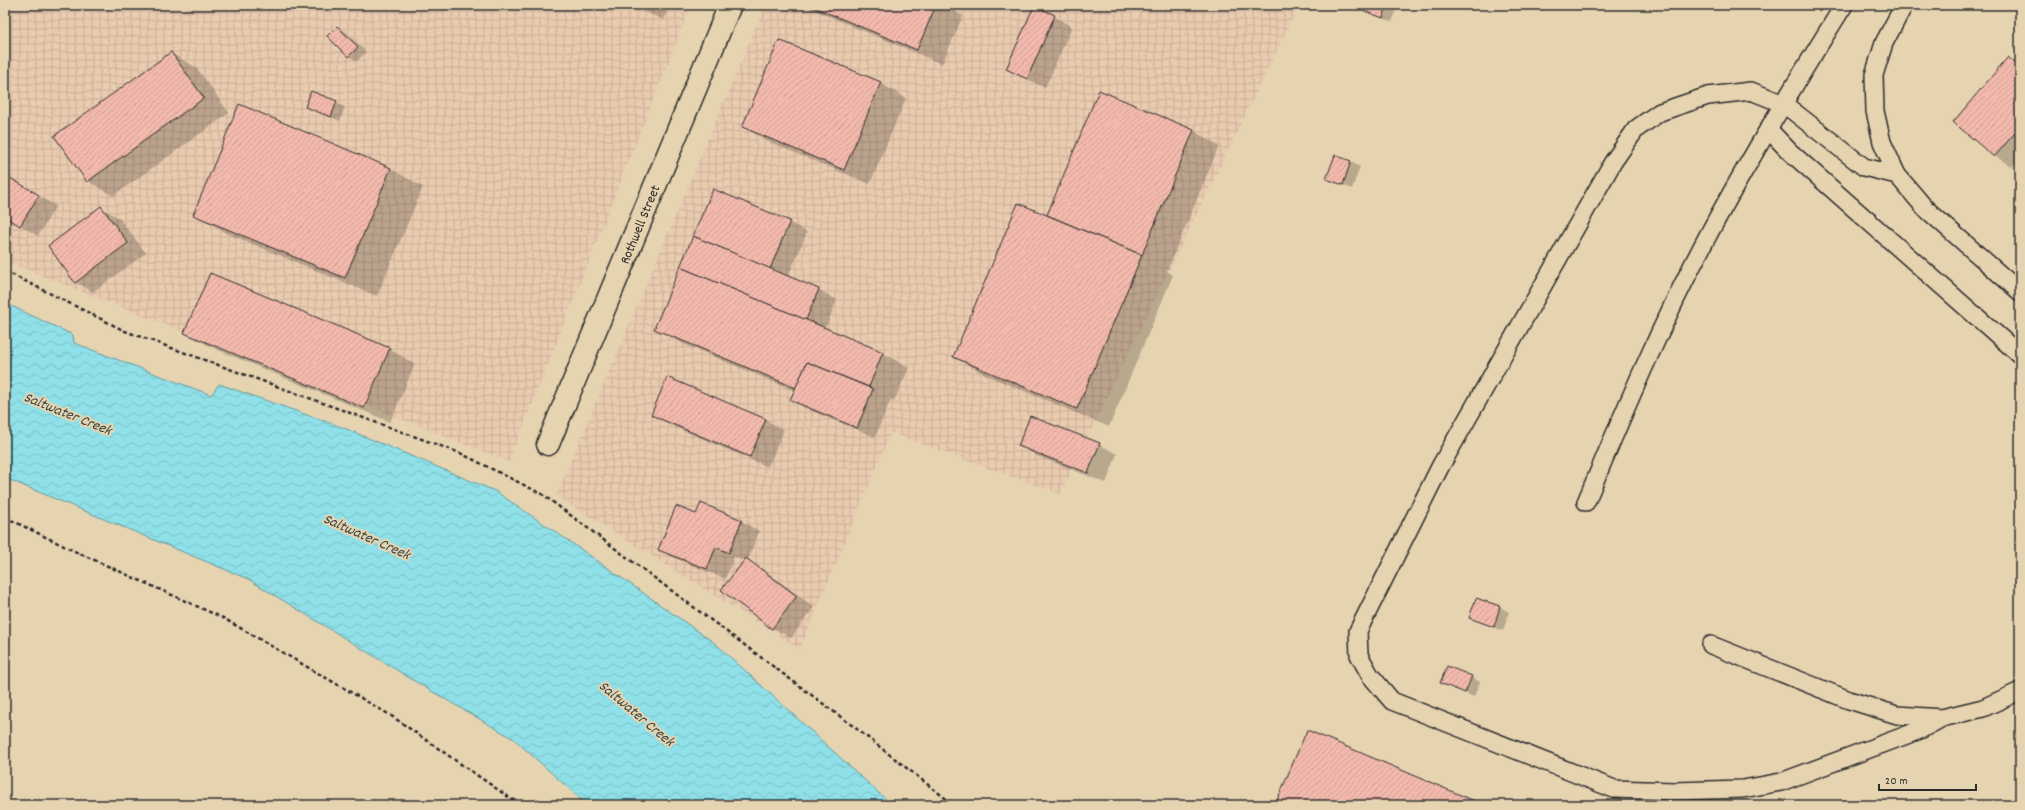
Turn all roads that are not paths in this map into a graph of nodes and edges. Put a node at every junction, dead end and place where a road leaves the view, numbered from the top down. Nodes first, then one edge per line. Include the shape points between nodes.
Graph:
1 (730, 5) edge
2 (1844, 5) edge
3 (1904, 5) edge
4 (1784, 104) junction
5 (1769, 130) junction
6 (1897, 175) junction
7 (2020, 292) edge
8 (2020, 355) edge
9 (548, 444) dead end
10 (1586, 502) dead end
11 (1711, 645) dead end
12 (2020, 691) edge
13 (1942, 718) junction

1 - 9 street, Rothwell Street
2 - 4 lane
3 - 6 lane via 1884,43 1874,75 1875,111 1882,142
4 - 5 lane
4 - 6 lane via 1864,167
4 - 13 lane via 1751,91 1708,96 1660,112 1636,129 1613,162 1440,467 1358,631 1359,655 1370,675 1392,701 1614,789 1743,789 1781,782 1920,730
5 - 8 lane via 1789,151
5 - 10 lane via 1713,226 1683,286 1623,413
6 - 7 lane via 1925,208
11 - 13 lane via 1849,700 1897,715
12 - 13 lane via 1983,708

